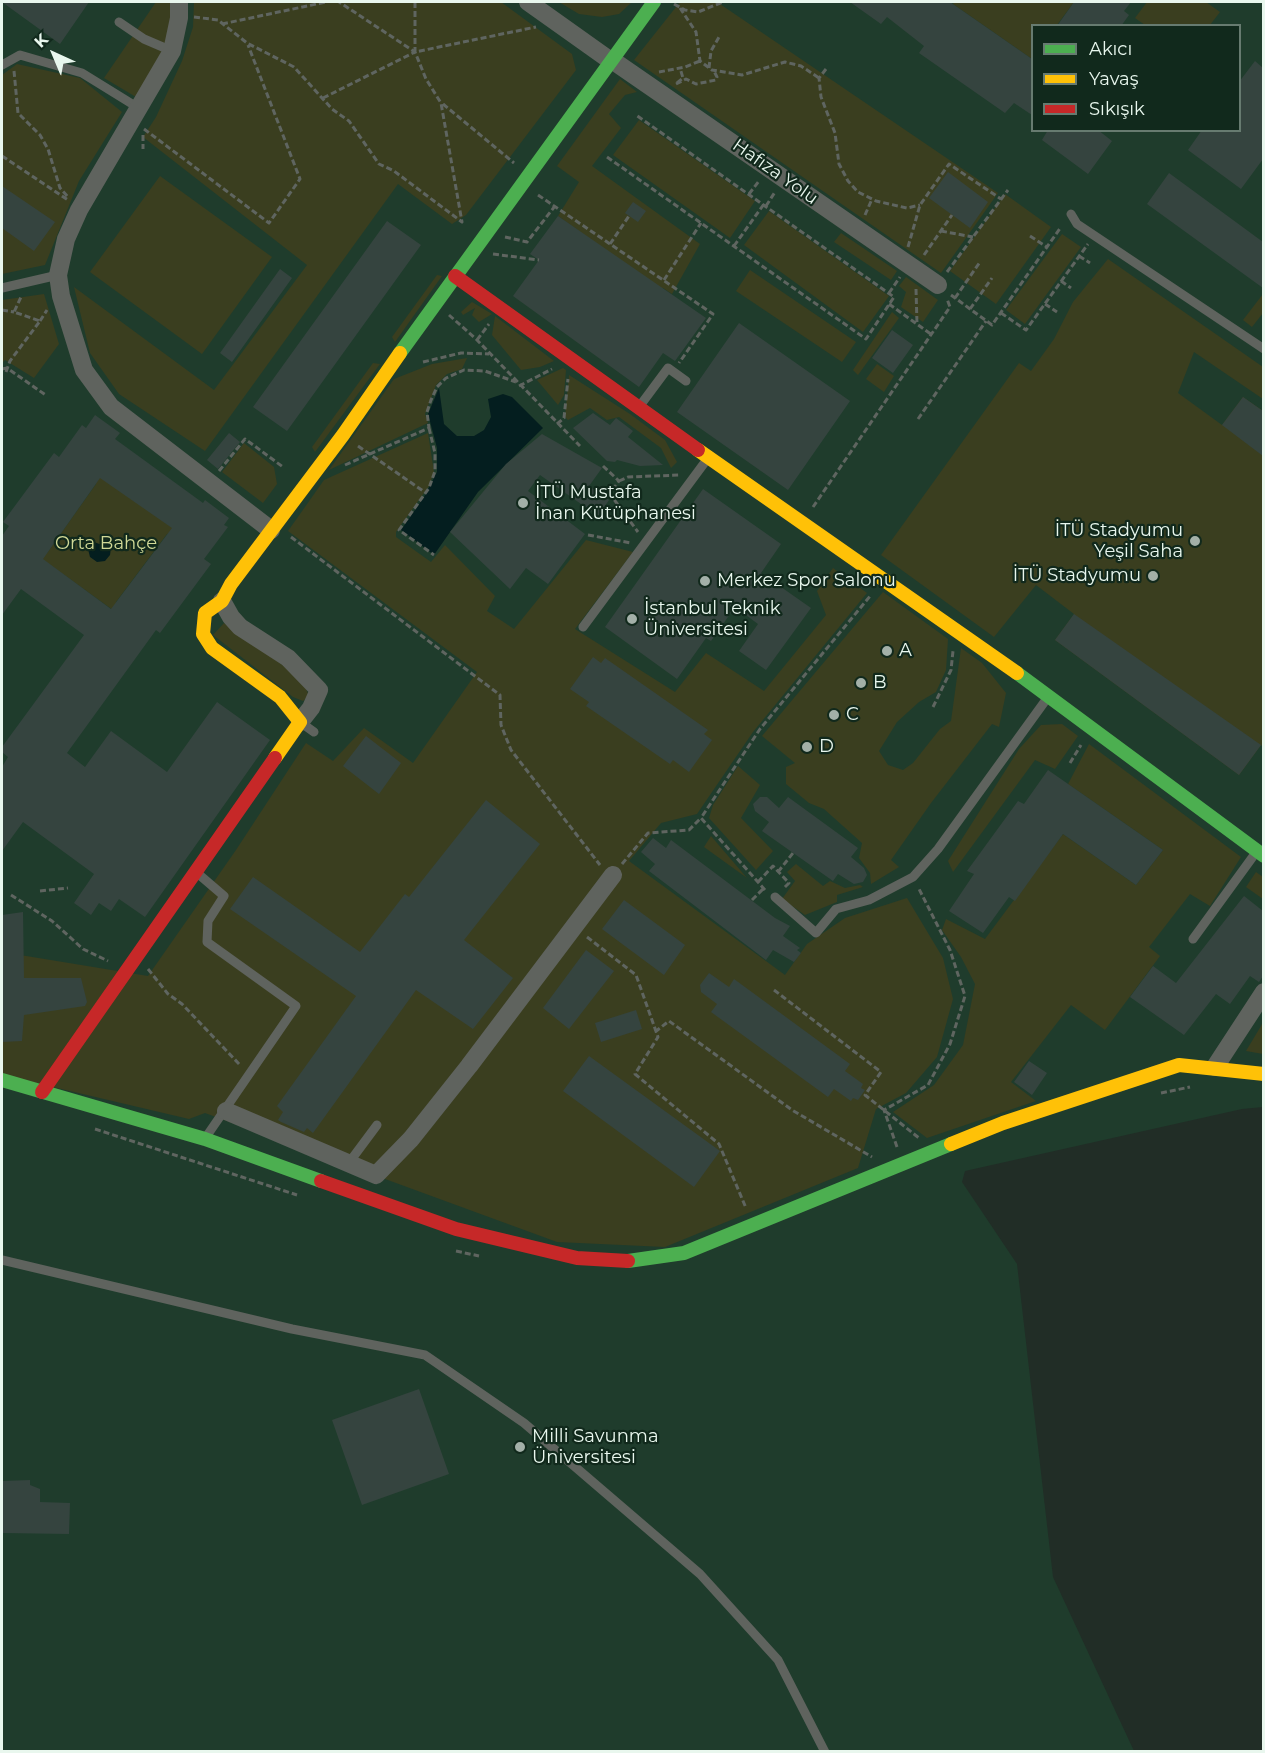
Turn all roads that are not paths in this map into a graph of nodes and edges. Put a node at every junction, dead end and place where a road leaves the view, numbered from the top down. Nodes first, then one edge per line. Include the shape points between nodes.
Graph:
1 (528, 2) edge
2 (654, 2) edge
3 (184, 9) edge
4 (119, 22) dead end
5 (172, 51) junction
6 (612, 60) junction
7 (4, 64) edge
8 (137, 107) junction
9 (1071, 214) dead end
10 (58, 274) junction
11 (455, 276) junction
12 (938, 285) road end
13 (2, 288) edge
14 (1263, 349) edge
15 (686, 381) dead end
16 (639, 407) junction
17 (709, 456) junction
18 (273, 528) junction
19 (222, 601) junction
20 (583, 627) dead end
21 (1048, 697) junction
22 (307, 727) junction
23 (1260, 854) edge
24 (196, 871) junction
25 (607, 871) road end
26 (775, 897) road end
27 (1193, 939) dead end
28 (1263, 992) edge
29 (1215, 1067) junction
30 (1263, 1074) edge
31 (2, 1080) edge
32 (42, 1092) junction
33 (226, 1110) junction
34 (377, 1125) dead end
35 (205, 1139) junction
36 (348, 1164) junction
37 (2, 1260) edge
38 (825, 1752) edge

1 - 6 street, Hafıza Yolu
2 - 6 street
3 - 5 street
4 - 5 lane
5 - 8 street
6 - 11 street
6 - 12 street, Hafıza Yolu
7 - 8 lane via 20,55 82,72
8 - 10 street via 79,210 66,239
9 - 14 lane via 1077,224
10 - 13 lane
10 - 18 street via 77,353 84,370 111,407
11 - 16 street
11 - 18 street
15 - 16 lane via 668,368
16 - 17 street
17 - 20 lane
17 - 21 street
18 - 19 street
19 - 22 street via 240,627 288,658 319,690
19 - 22 street via 205,613 203,634 212,648 280,697
21 - 23 street
21 - 26 lane via 938,849 913,877 868,900 836,909 816,933
22 - 24 street
23 - 27 lane
24 - 32 street
24 - 33 lane via 224,896 208,921 207,942 296,1006
25 - 36 street via 575,927 411,1139 376,1175
28 - 29 street
29 - 30 street
29 - 35 street via 1179,1065 1069,1099 903,1162 684,1253 643,1260 577,1258 456,1229
31 - 32 street
32 - 35 street
33 - 35 lane
33 - 36 street
34 - 36 lane
37 - 38 lane via 292,1329 425,1355 524,1423 700,1574 778,1660

